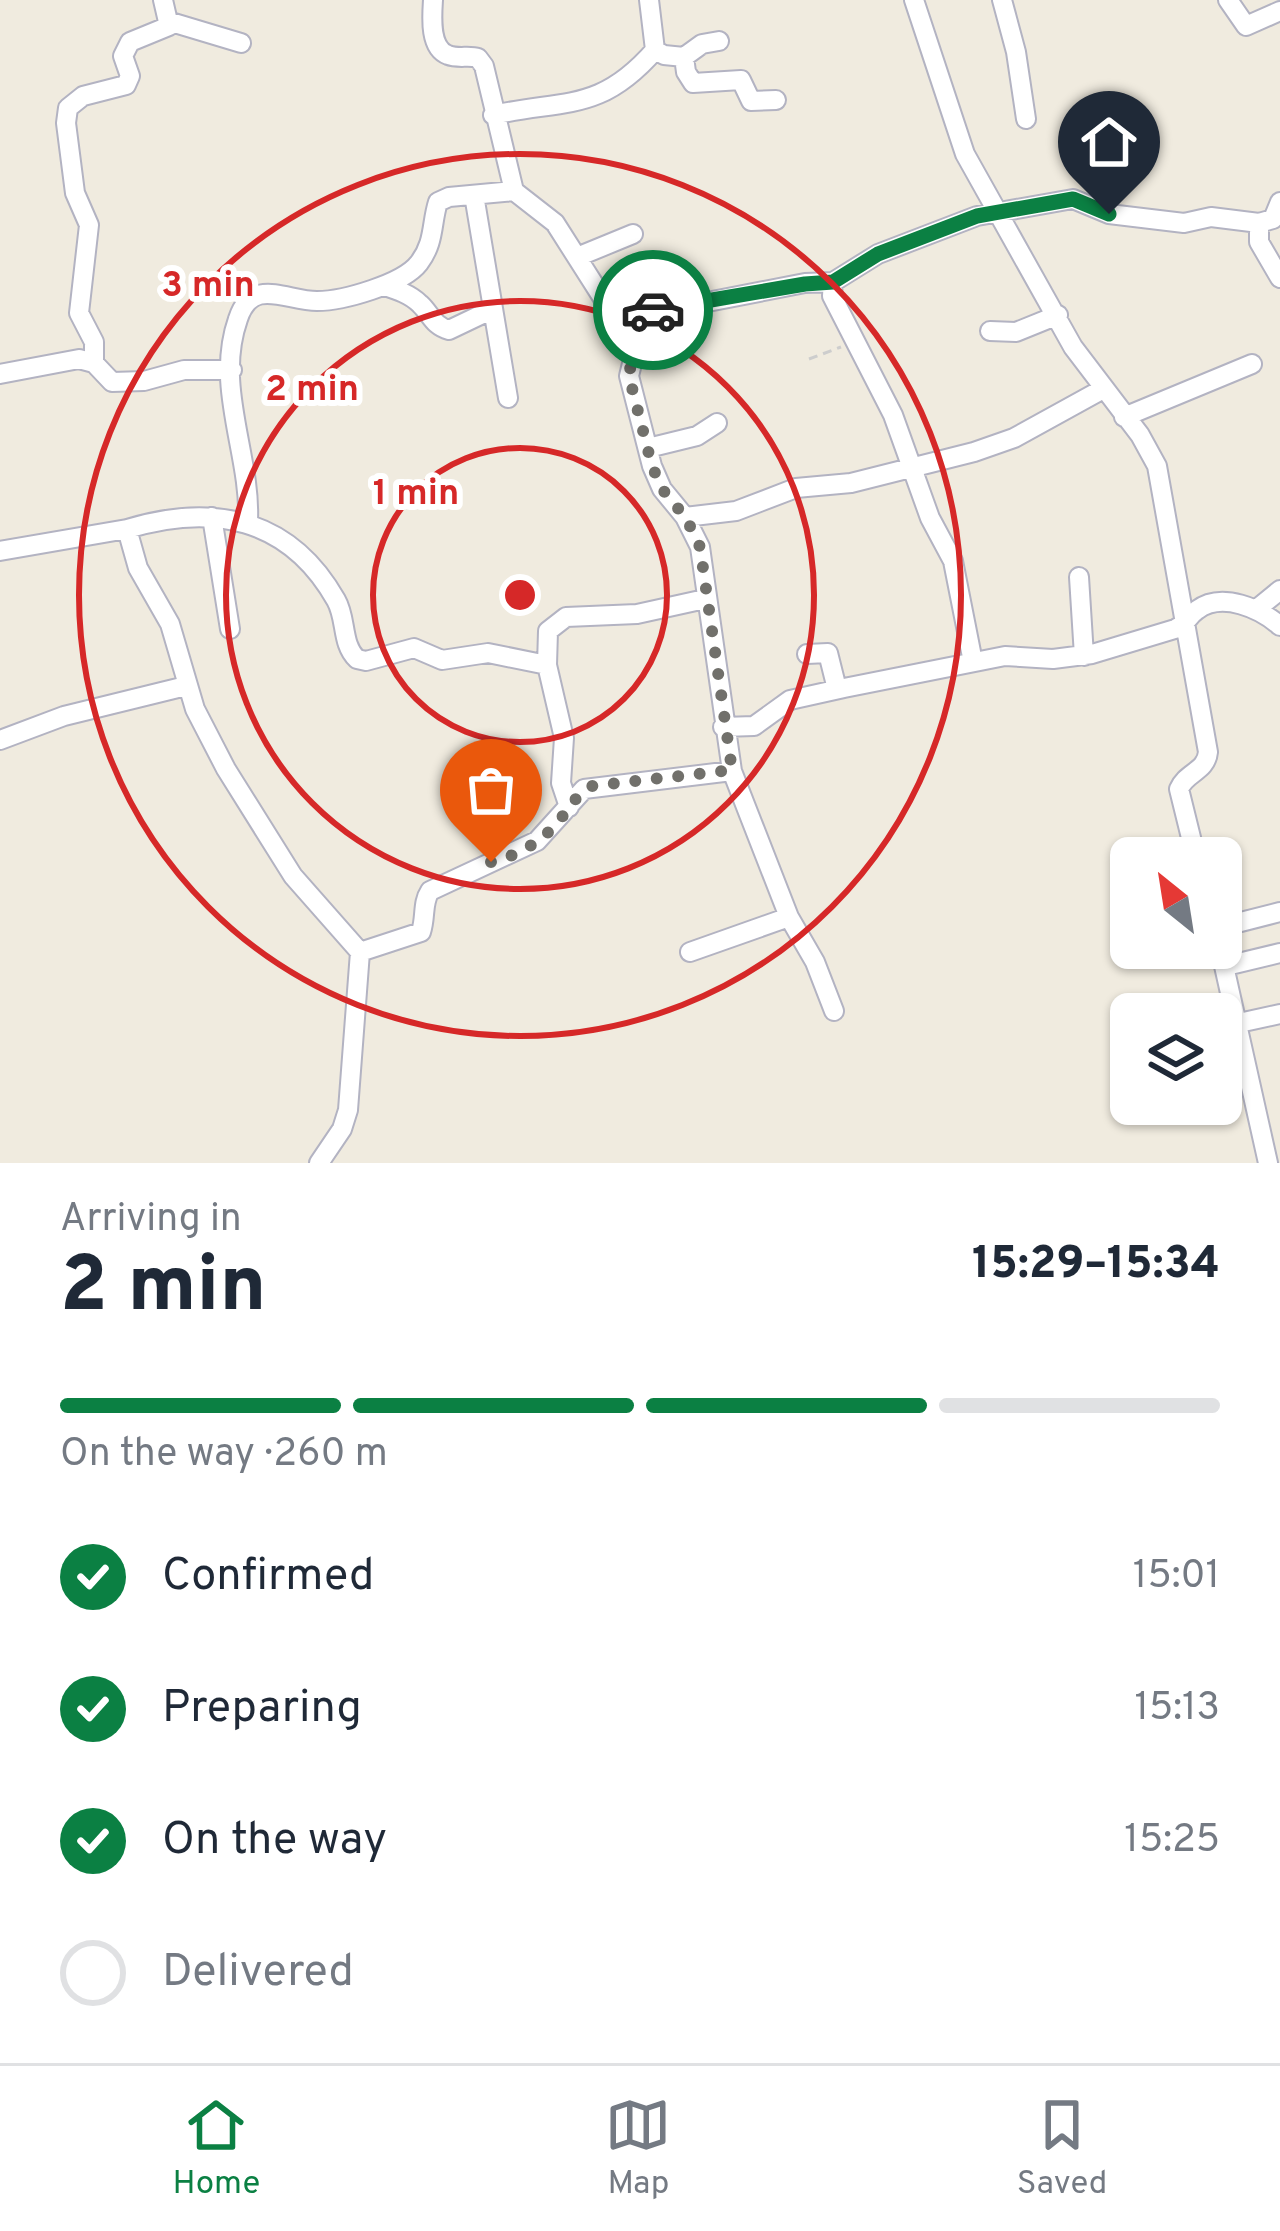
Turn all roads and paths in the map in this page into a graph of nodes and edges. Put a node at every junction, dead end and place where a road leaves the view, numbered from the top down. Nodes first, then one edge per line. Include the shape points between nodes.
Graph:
1 (163, 0) edge
2 (433, 0) edge
3 (649, 0) edge
4 (914, 0) edge
5 (1002, 0) edge
6 (1228, 0) edge
7 (1280, 10) edge
8 (171, 22) junction
9 (719, 41) dead end
10 (241, 43) dead end
11 (655, 50) junction
12 (684, 57) junction
13 (776, 100) dead end
14 (493, 115) junction
15 (1026, 119) dead end
16 (514, 191) junction
17 (474, 194) junction
18 (1280, 202) edge
19 (997, 213) junction
20 (1259, 223) junction
21 (633, 234) dead end
22 (577, 257) junction
23 (1280, 278) edge
24 (833, 282) junction
25 (384, 286) junction
26 (494, 308) junction
27 (1058, 315) junction
28 (625, 318) junction
29 (990, 331) dead end
30 (854, 342) junction
31 (809, 359) dead end
32 (94, 362) junction
33 (1252, 364) dead end
34 (232, 370) junction
35 (0, 374) edge
36 (1103, 389) junction
37 (508, 398) dead end
38 (1124, 417) junction
39 (717, 423) dead end
40 (648, 448) junction
41 (910, 469) junction
42 (212, 517) junction
43 (686, 518) junction
44 (248, 521) junction
45 (127, 529) junction
46 (0, 551) edge
47 (1079, 577) dead end
48 (1280, 590) edge
49 (705, 598) junction
50 (1258, 608) junction
51 (1187, 624) junction
52 (1280, 626) edge
53 (230, 629) dead end
54 (807, 654) dead end
55 (1084, 656) junction
56 (973, 662) junction
57 (548, 665) junction
58 (186, 686) junction
59 (837, 689) junction
60 (723, 727) junction
61 (0, 740) edge
62 (732, 770) junction
63 (569, 807) junction
64 (1191, 837) edge
65 (1280, 912) edge
66 (789, 917) junction
67 (1242, 922) edge
68 (360, 952) junction
69 (690, 952) dead end
70 (1280, 952) edge
71 (1242, 955) edge
72 (834, 1010) dead end
73 (1280, 1014) edge
74 (1242, 1021) edge
75 (1242, 1037) edge
76 (319, 1163) edge
77 (1268, 1163) edge

1 - 8 street
2 - 14 street via 440,50 478,58
3 - 11 street
4 - 19 street via 956,134
5 - 15 street
6 - 7 street via 1246,26
8 - 10 street
8 - 32 street via 130,42 126,85 68,108 75,193 89,225 79,314
9 - 12 street
11 - 12 street
11 - 14 street via 623,81 580,103
12 - 13 street via 693,83 741,80 751,101
14 - 16 street
16 - 17 street
16 - 22 street via 555,223
17 - 25 street via 438,202 420,262
17 - 26 street
18 - 20 street via 1273,219
19 - 20 street via 1073,199 1109,214
19 - 24 street via 878,254
19 - 27 street
20 - 23 street via 1259,242
21 - 22 street
22 - 28 street
24 - 28 street
24 - 30 street
25 - 26 street via 449,330
25 - 34 street via 318,301 259,294 238,319
26 - 37 street
27 - 29 street via 1016,332
27 - 36 street
28 - 40 street via 635,336 629,376
30 - 31 path
30 - 41 street
32 - 34 street via 112,382
32 - 35 street
33 - 38 street
34 - 44 street
36 - 38 street
36 - 41 street via 1014,438
38 - 51 street via 1157,466
39 - 40 street
40 - 43 street via 656,478
41 - 43 street
41 - 56 street via 953,561
42 - 44 street
42 - 45 street
42 - 53 street
43 - 49 street via 700,547
44 - 57 street via 327,584 357,659 414,648 442,660 488,653
45 - 46 street
45 - 58 street via 138,568 170,624
47 - 55 street
48 - 50 street
49 - 57 street via 637,614 566,617 548,631
49 - 60 street
50 - 51 street via 1215,604 1196,610
50 - 52 street
51 - 55 street
51 - 64 street via 1208,752 1203,768 1178,789
54 - 59 street via 828,653
55 - 56 street
56 - 59 street
57 - 63 street
58 - 61 street
58 - 68 street via 269,842
59 - 60 street via 790,700 754,726
60 - 62 street
62 - 63 street via 592,786
62 - 66 street
63 - 68 street via 521,851 430,891 421,932
65 - 67 street
66 - 69 street
66 - 72 street
68 - 76 street via 348,1110
70 - 71 street
73 - 74 street
75 - 77 street

